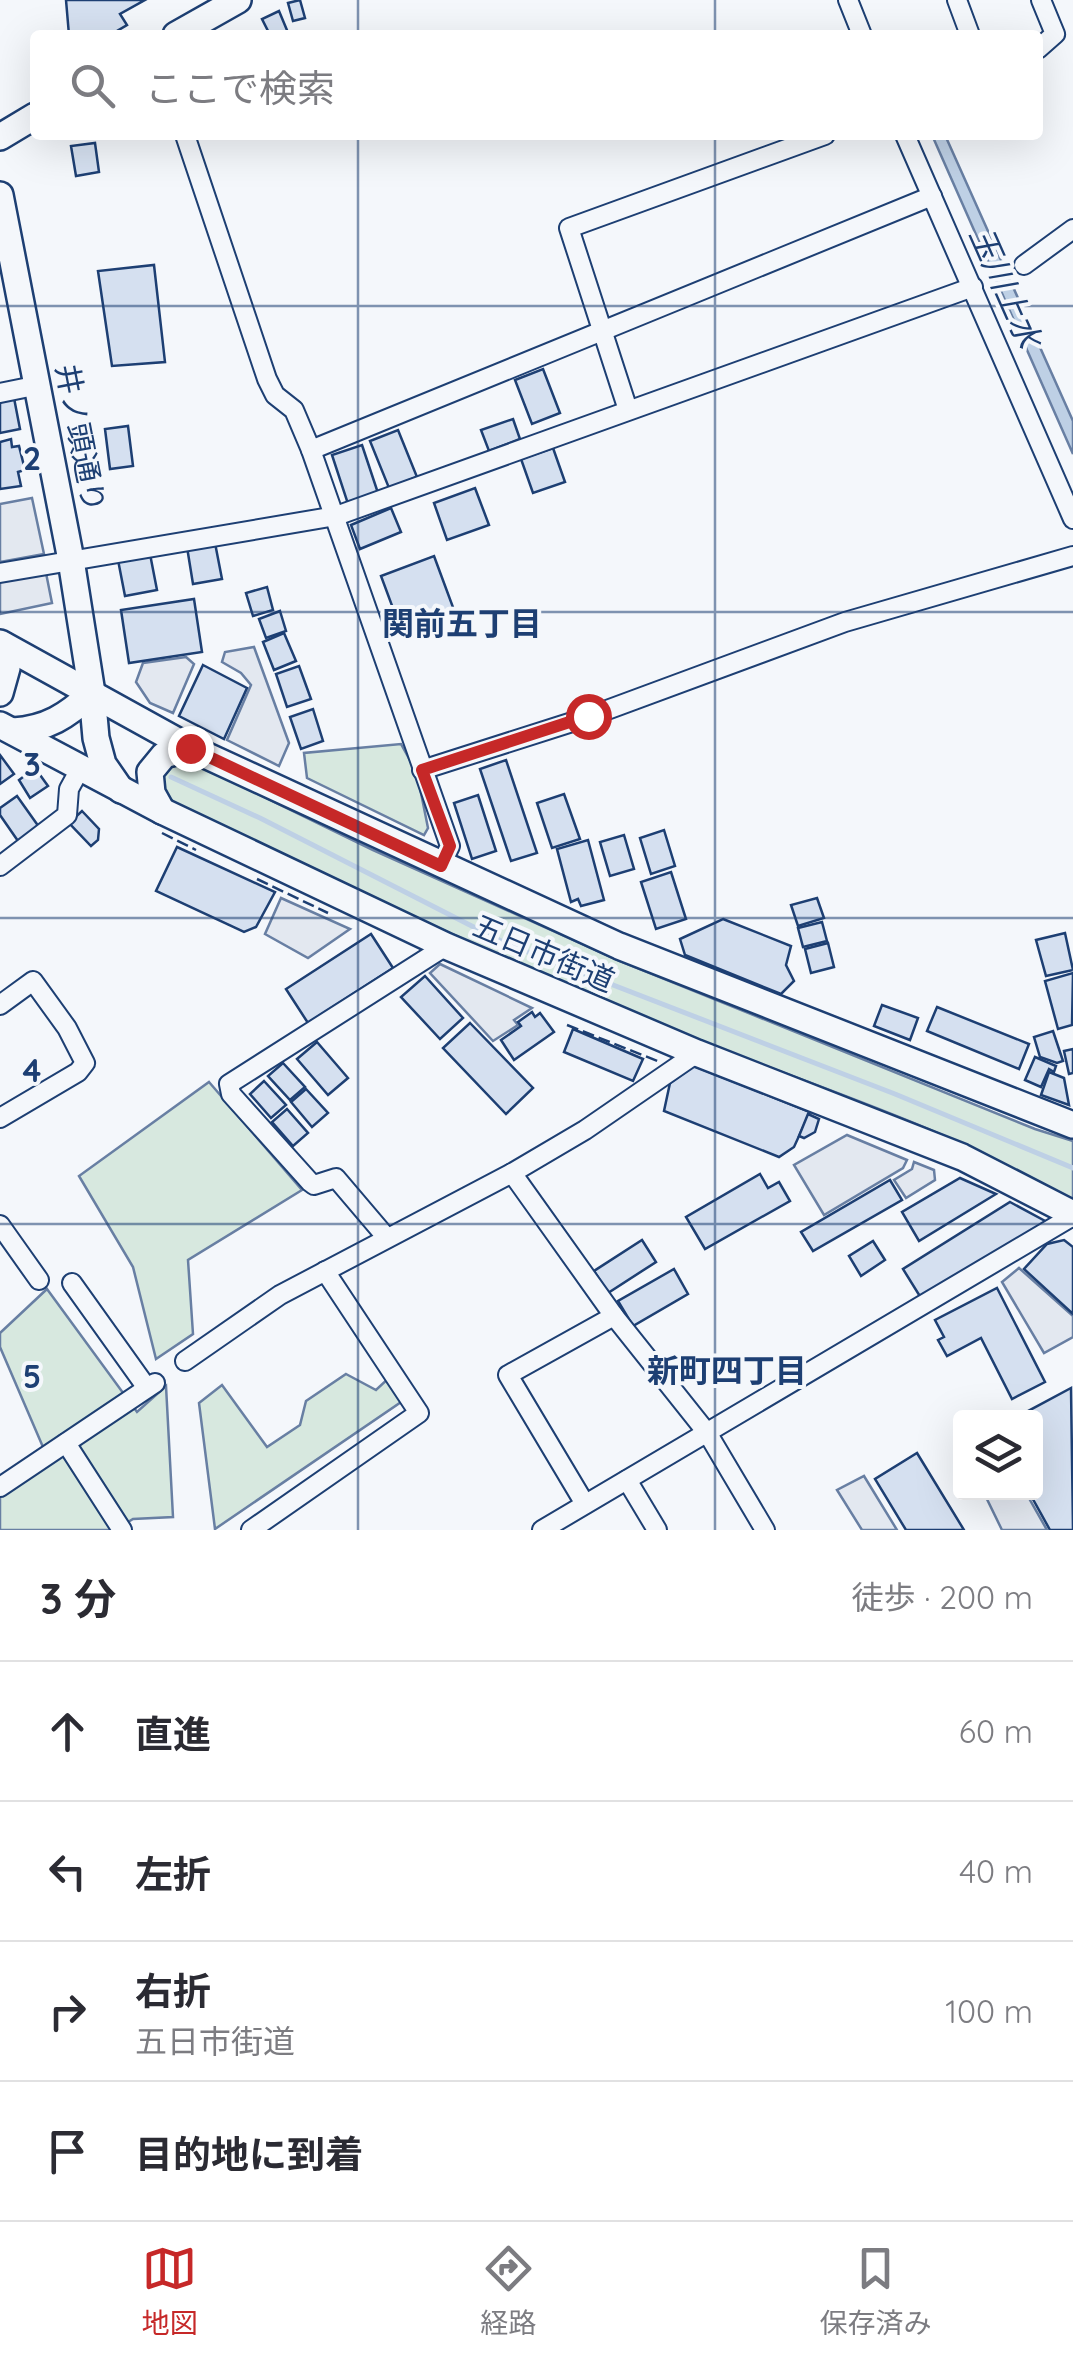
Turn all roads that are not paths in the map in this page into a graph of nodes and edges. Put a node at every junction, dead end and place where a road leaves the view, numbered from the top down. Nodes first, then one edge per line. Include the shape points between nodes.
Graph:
1 (238, 0) edge
2 (848, 0) edge
3 (956, 0) edge
4 (1041, 0) edge
5 (185, 30) edge
6 (860, 30) edge
7 (968, 30) edge
8 (1043, 45) edge
9 (30, 119) edge
10 (0, 137) edge
11 (186, 140) edge
12 (811, 140) edge
13 (909, 140) edge
14 (0, 195) edge
15 (932, 196) junction
16 (1073, 229) edge
17 (1024, 265) dead end
18 (973, 286) junction
19 (604, 328) junction
20 (38, 385) junction
21 (0, 393) edge
22 (628, 410) junction
23 (311, 450) junction
24 (336, 516) junction
25 (1073, 519) edge
26 (1073, 556) edge
27 (71, 560) junction
28 (0, 573) edge
29 (2, 644) edge
30 (0, 692) edge
31 (92, 693) junction
32 (6, 728) edge
33 (190, 748) junction
34 (80, 770) junction
35 (422, 770) junction
36 (121, 790) junction
37 (162, 811) junction
38 (0, 866) edge
39 (441, 866) junction
40 (446, 946) junction
41 (0, 1005) edge
42 (697, 1053) junction
43 (0, 1118) edge
44 (1073, 1125) edge
45 (512, 1173) junction
46 (1073, 1215) edge
47 (0, 1224) edge
48 (388, 1238) junction
49 (326, 1271) junction
50 (40, 1280) dead end
51 (72, 1283) dead end
52 (614, 1316) junction
53 (184, 1361) dead end
54 (708, 1434) junction
55 (66, 1443) junction
56 (627, 1480) junction
57 (0, 1486) edge
58 (586, 1504) junction
59 (552, 1528) edge
60 (122, 1530) edge
61 (250, 1530) edge
62 (657, 1530) edge
63 (765, 1530) edge

1 - 5 main road
2 - 6 street
3 - 7 street
4 - 8 street via 1055,34
9 - 10 main road
11 - 23 street via 266,379 294,410
12 - 19 street via 569,228
13 - 15 street
14 - 20 main road, 井ノ頭通り
15 - 18 street
15 - 19 street
16 - 17 street
18 - 22 street
18 - 25 street
19 - 22 street
19 - 23 street
20 - 21 street
20 - 27 main road, 井ノ頭通り
22 - 24 street
23 - 24 street
24 - 27 street
24 - 35 street
26 - 35 street via 845,622
27 - 28 street
27 - 31 main road, 井ノ頭通り
29 - 30 main road via 8,668
29 - 31 main road, 五日市街道
31 - 32 main road via 62,719 36,730
31 - 33 main road, 五日市街道
31 - 36 main road, 井ノ頭通り via 100,751
32 - 34 main road, 五日市街道
33 - 37 main road via 164,755 150,772
33 - 39 main road, 五日市街道
34 - 36 main road, 五日市街道
34 - 38 street via 68,789 67,815
35 - 39 street via 450,846
36 - 37 main road, 五日市街道
37 - 40 main road, 五日市街道
39 - 44 main road, 五日市街道 via 619,946
40 - 42 main road, 五日市街道
40 - 48 street via 229,1084 310,1182 336,1178
41 - 43 street via 34,982 85,1063
42 - 45 street
42 - 46 main road, 五日市街道 via 962,1157
45 - 48 street
45 - 52 street
46 - 54 street
47 - 50 street
48 - 49 street
49 - 53 street
49 - 61 street via 419,1413
51 - 55 street via 151,1385
52 - 54 street
52 - 58 street via 508,1375
54 - 56 street
54 - 63 street
55 - 57 street
55 - 60 street
56 - 58 street
56 - 62 street
58 - 59 street

